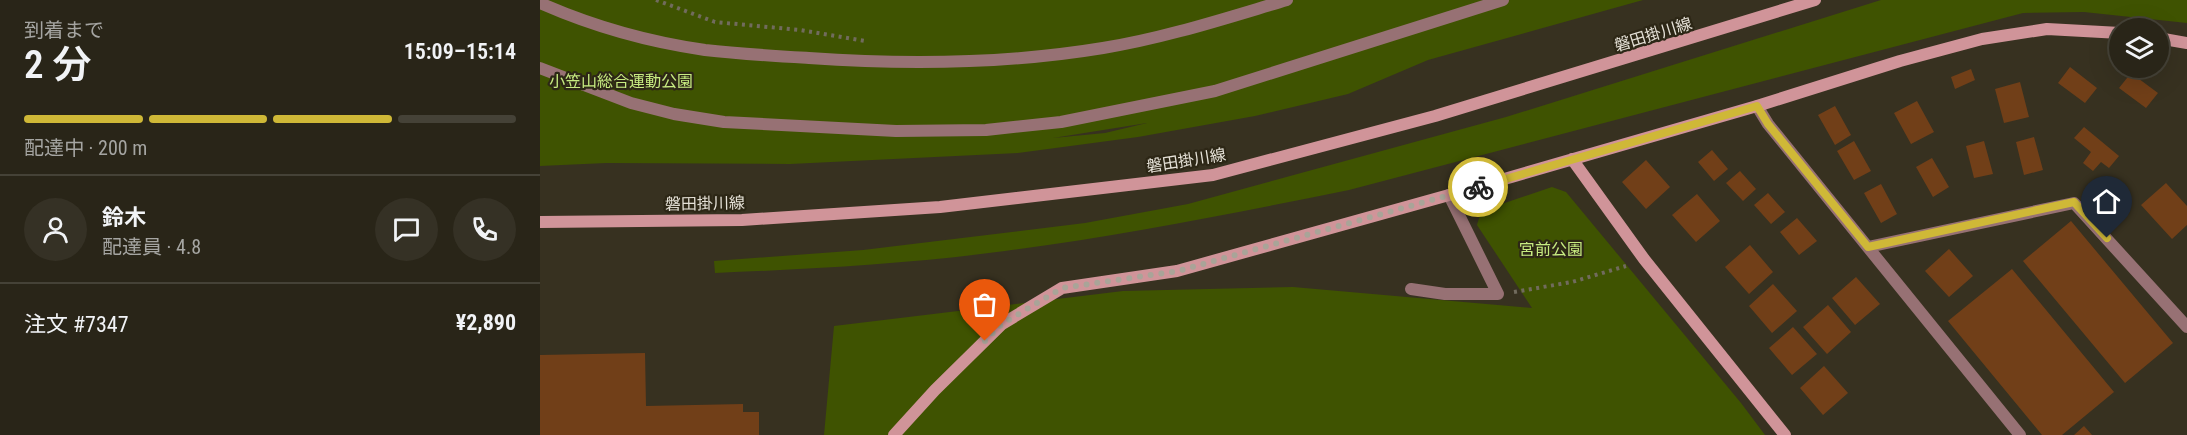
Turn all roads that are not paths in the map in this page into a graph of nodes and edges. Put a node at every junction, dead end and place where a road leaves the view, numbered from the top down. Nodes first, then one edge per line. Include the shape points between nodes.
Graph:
1 (1287, 0) edge
2 (1503, 0) edge
3 (1815, 0) edge
4 (540, 3) edge
5 (2109, 32) edge
6 (2169, 40) edge
7 (2187, 43) edge
8 (540, 68) edge
9 (1757, 106) junction
10 (1572, 159) junction
11 (1449, 195) junction
12 (540, 222) edge
13 (1868, 247) junction
14 (1411, 289) dead end
15 (2187, 327) edge
16 (894, 435) edge
17 (1785, 435) edge
18 (2020, 435) edge

1 - 4 street via 1159,37 1104,48 1048,56 944,62 840,60 704,50 613,30
2 - 8 street via 1215,91 1061,122 986,130 896,131 724,122 631,103
3 - 12 street, 磐田掛川線 via 1436,116 1213,175 940,207 742,220
5 - 9 street via 2047,29 1982,39
6 - 7 street
9 - 10 street
9 - 13 street
10 - 11 street
10 - 17 street via 1644,259
11 - 14 street via 1498,294 1444,294
11 - 16 street via 1178,271 1062,288 1002,324
13 - 15 street via 2074,202
13 - 18 street

